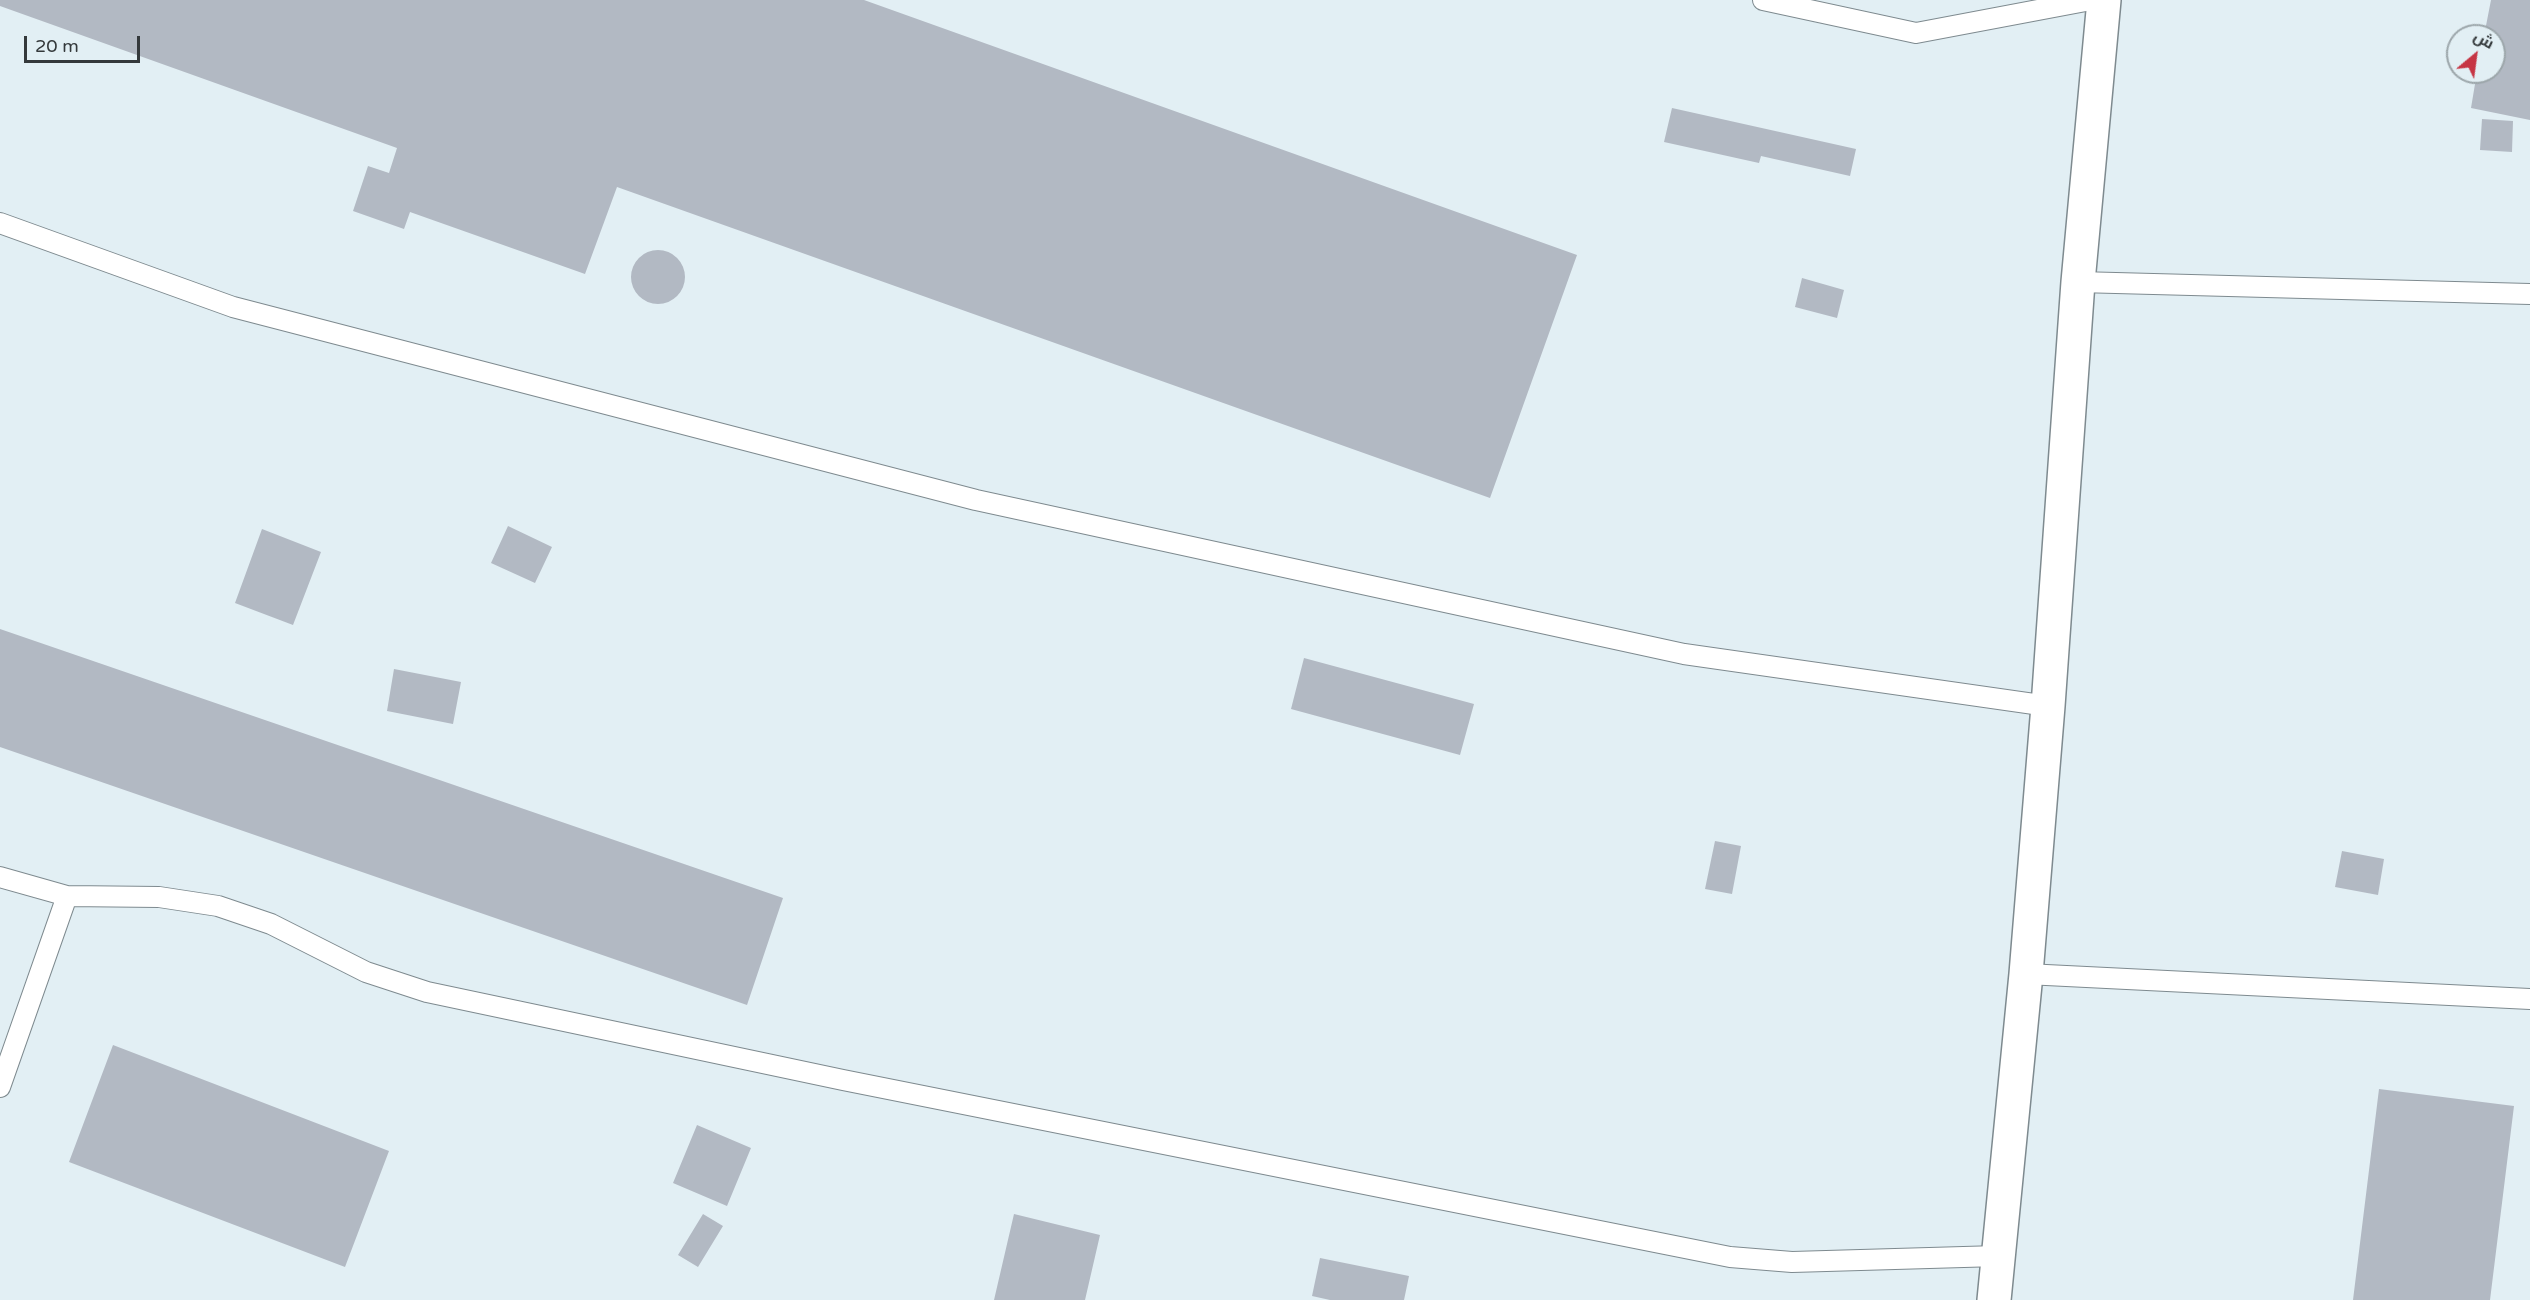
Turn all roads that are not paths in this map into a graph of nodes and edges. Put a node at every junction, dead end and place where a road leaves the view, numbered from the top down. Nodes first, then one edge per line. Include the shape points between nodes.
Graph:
1 (1763, 0) edge
2 (2091, 0) edge
3 (2104, 0) edge
4 (0, 223) edge
5 (2078, 282) junction
6 (2530, 294) edge
7 (2048, 706) junction
8 (0, 877) edge
9 (67, 896) junction
10 (2026, 974) junction
11 (2530, 999) edge
12 (0, 1087) edge
13 (1998, 1257) junction
14 (1994, 1300) edge

1 - 2 lane via 1916,33
3 - 5 street
4 - 7 lane via 233,307 976,500 1684,654
5 - 6 lane
5 - 7 street
7 - 10 street
8 - 9 lane
9 - 12 lane
9 - 13 lane via 159,897 218,906 272,924 366,972 427,992 843,1080 1730,1257 1792,1262
10 - 11 lane
10 - 13 street
13 - 14 street

